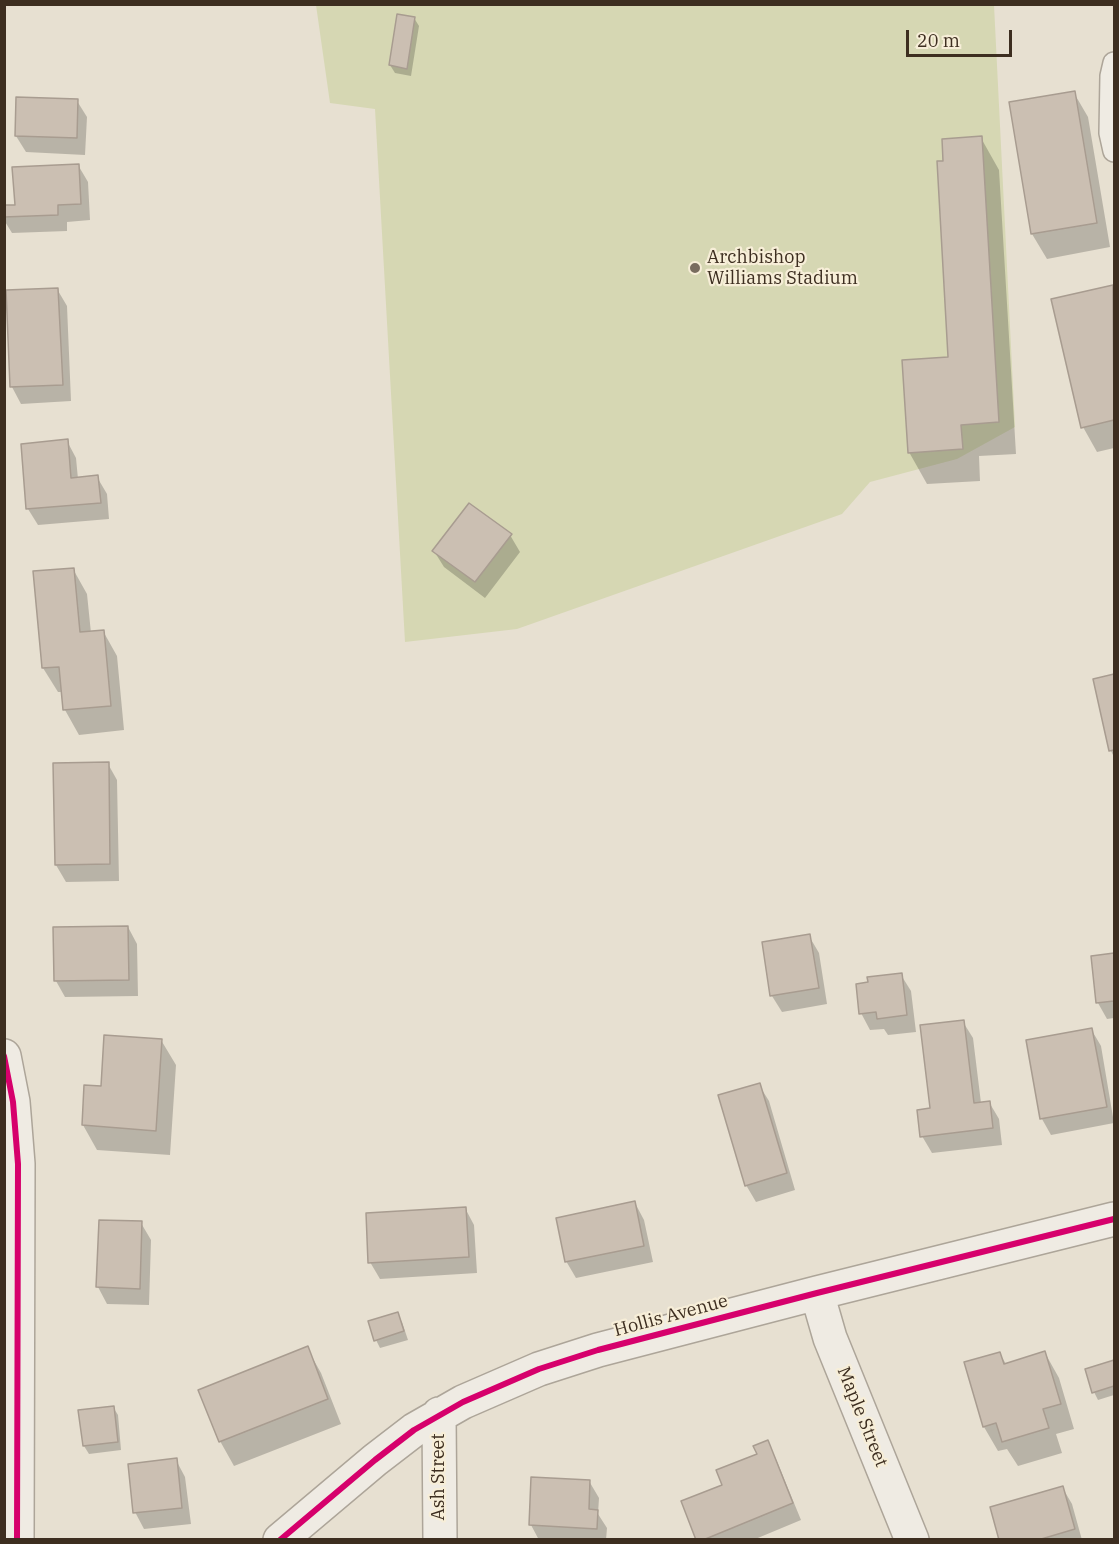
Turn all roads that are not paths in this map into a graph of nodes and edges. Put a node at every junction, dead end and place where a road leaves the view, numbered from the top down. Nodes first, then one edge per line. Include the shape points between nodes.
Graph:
1 (1114, 63) edge
2 (1114, 151) edge
3 (4, 1056) edge
4 (1114, 1220) edge
5 (817, 1293) junction
6 (439, 1414) junction
7 (17, 1539) edge
8 (280, 1539) edge
9 (440, 1539) edge
10 (912, 1539) edge

1 - 2 lane via 1110,133
3 - 7 street via 13,1102 18,1164
4 - 5 street, Hollis Avenue
5 - 6 street, Hollis Avenue via 569,1358
5 - 10 street, Maple Street via 830,1338
6 - 8 street, Hollis Avenue via 393,1446
6 - 9 street, Ash Street

